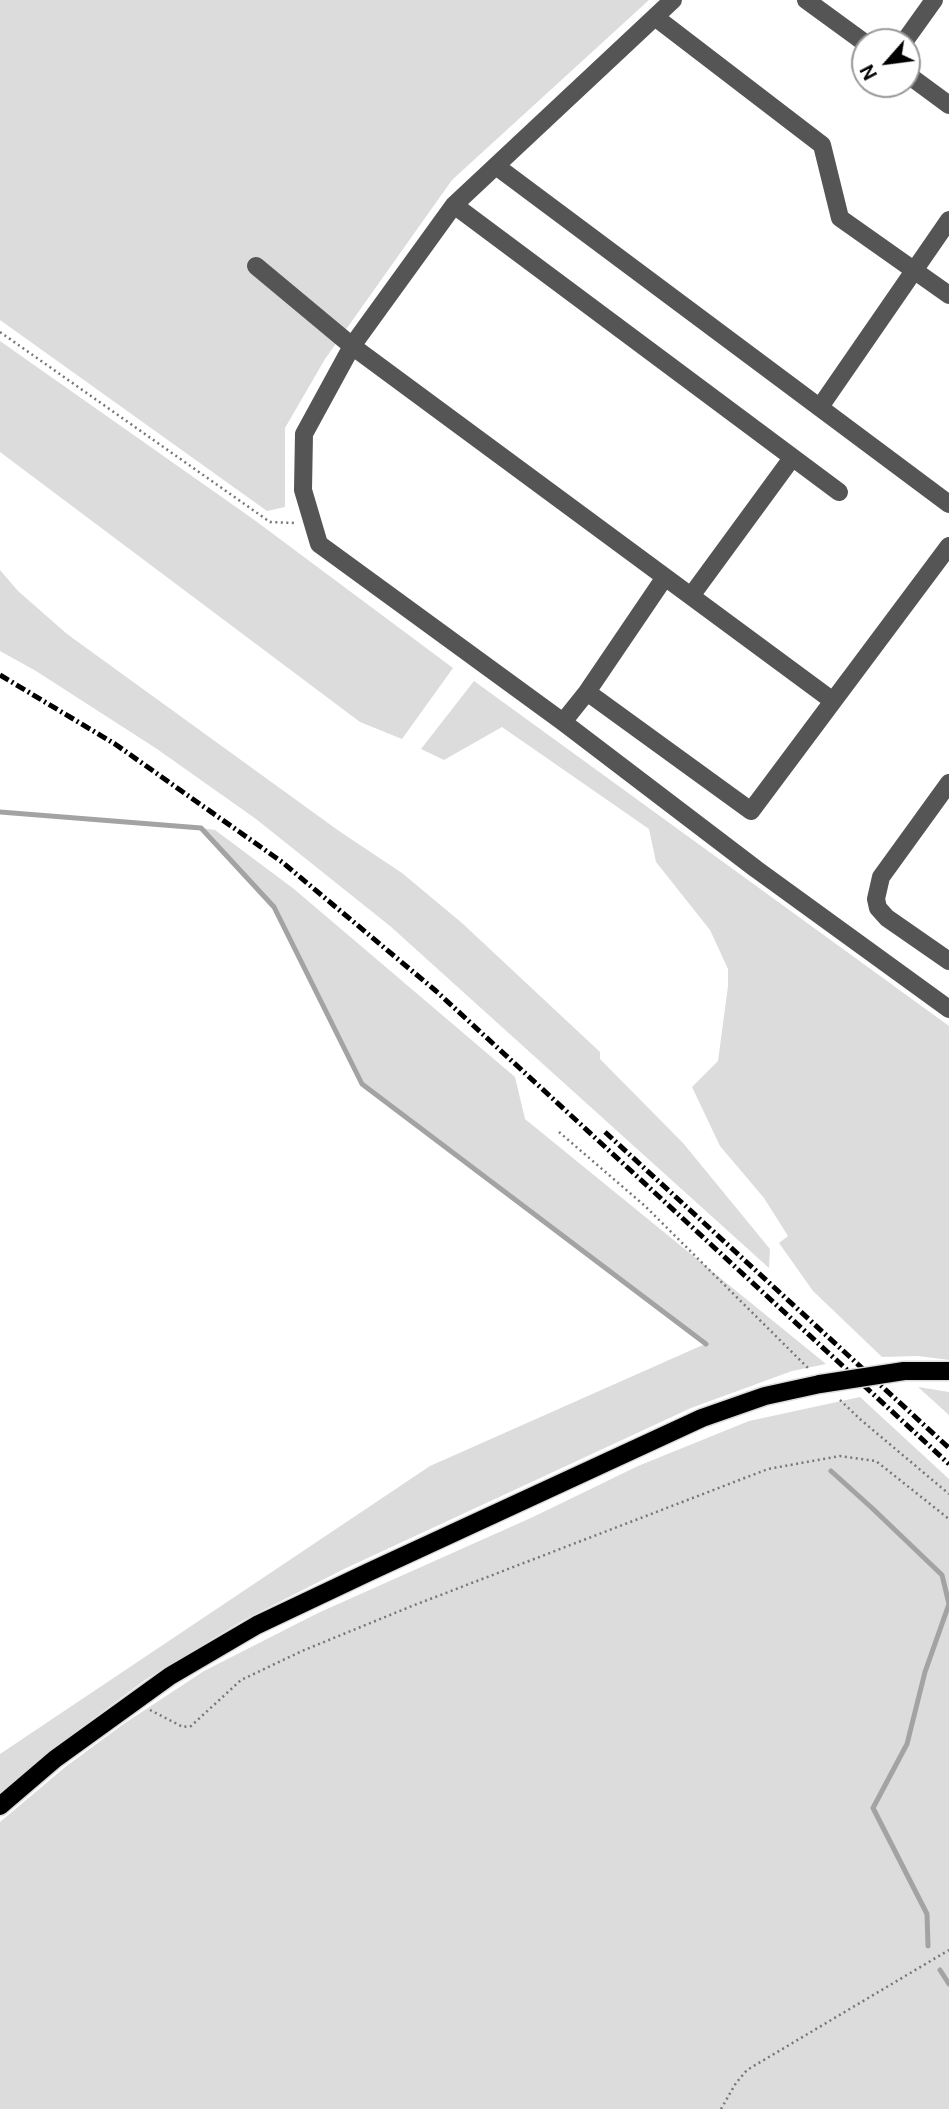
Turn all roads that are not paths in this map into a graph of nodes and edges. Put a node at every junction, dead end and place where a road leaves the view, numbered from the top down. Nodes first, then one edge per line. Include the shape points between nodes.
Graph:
1 (673, 0) edge
2 (806, 0) edge
3 (934, 0) edge
4 (655, 17) junction
5 (914, 28) edge
6 (851, 33) edge
7 (921, 84) edge
8 (949, 105) edge
9 (496, 166) junction
10 (454, 205) junction
11 (949, 220) edge
12 (256, 266) dead end
13 (914, 270) junction
14 (949, 295) edge
15 (352, 346) junction
16 (820, 407) junction
17 (792, 458) junction
18 (839, 492) dead end
19 (949, 504) edge
20 (949, 546) edge
21 (665, 577) junction
22 (691, 596) junction
23 (587, 692) junction
24 (833, 701) junction
25 (563, 722) junction
26 (949, 783) edge
27 (949, 961) edge
28 (949, 1009) edge
29 (949, 1371) edge
30 (0, 1806) edge

1 - 4 street
2 - 6 street
3 - 5 street
4 - 9 street
4 - 13 street via 822,145 840,218
7 - 8 street
9 - 10 street
9 - 16 street
10 - 15 street
10 - 17 street
11 - 13 street
12 - 15 street
13 - 14 street
13 - 16 street
15 - 21 street
15 - 25 street via 303,434 303,490 319,544
16 - 19 street
17 - 18 street
17 - 22 street
20 - 24 street
21 - 22 street
21 - 23 street
22 - 24 street
23 - 24 street via 751,811
23 - 25 street
25 - 28 street
26 - 27 street via 881,877 876,899 887,918
29 - 30 main road, bridge via 904,1371 822,1383 702,1418 257,1625 170,1676 55,1759

